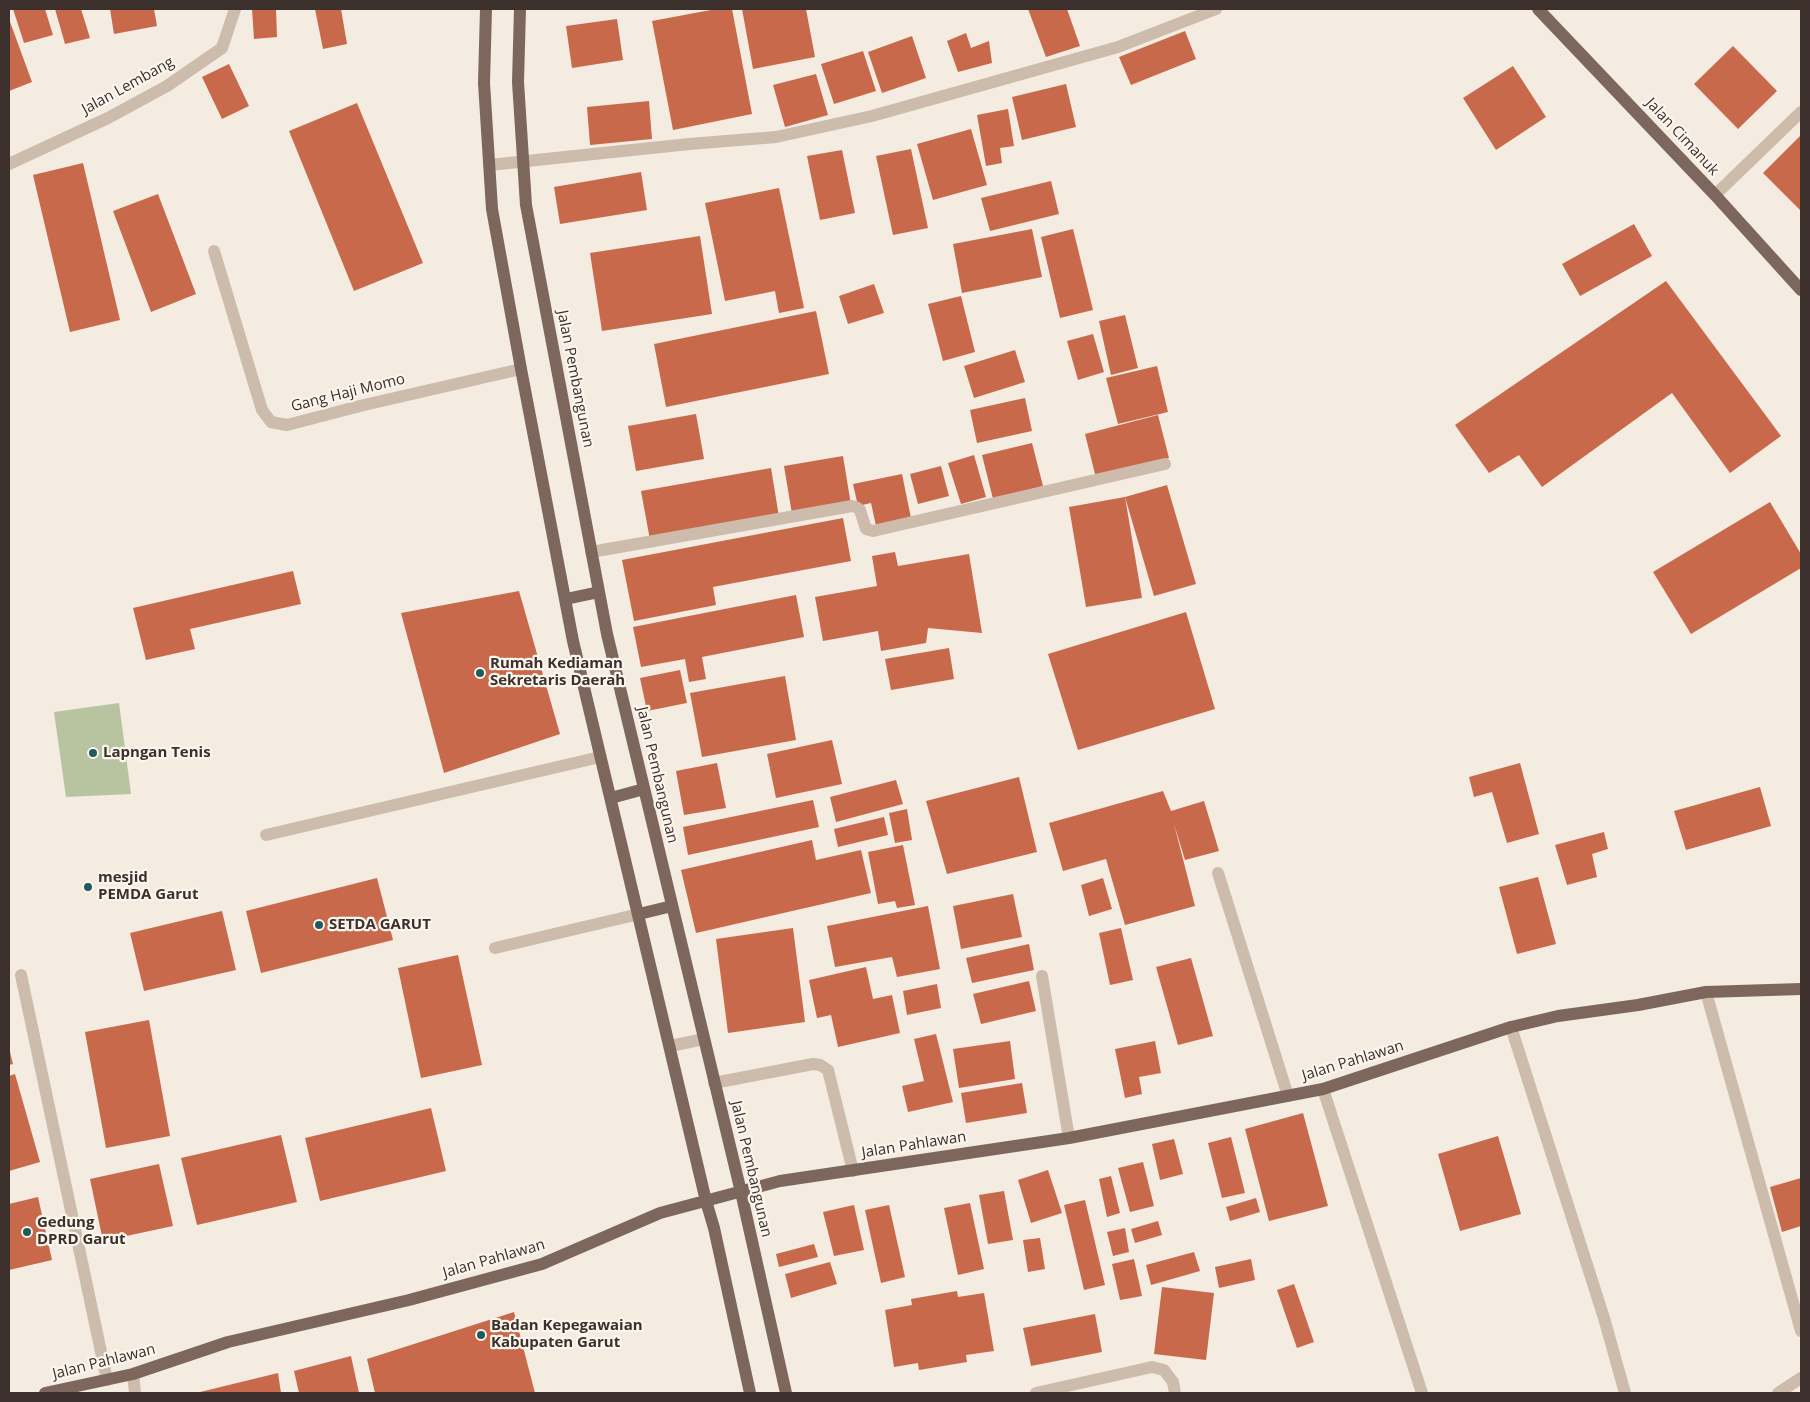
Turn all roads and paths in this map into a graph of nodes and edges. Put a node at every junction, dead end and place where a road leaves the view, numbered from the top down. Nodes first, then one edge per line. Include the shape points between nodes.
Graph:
1 (235, 9) edge
2 (486, 9) edge
3 (520, 9) edge
4 (1216, 9) edge
5 (1538, 9) edge
6 (1801, 112) edge
7 (523, 161) junction
8 (9, 164) edge
9 (489, 165) junction
10 (1715, 195) junction
11 (214, 251) dead end
12 (1801, 290) edge
13 (521, 369) junction
14 (1165, 464) dead end
15 (591, 552) junction
16 (599, 592) junction
17 (566, 599) junction
18 (600, 757) junction
19 (644, 789) junction
20 (611, 798) junction
21 (266, 835) dead end
22 (1218, 874) dead end
23 (672, 906) junction
24 (639, 914) junction
25 (494, 948) dead end
26 (21, 975) dead end
27 (1042, 976) dead end
28 (1801, 989) edge
29 (1706, 992) junction
30 (1511, 1027) junction
31 (704, 1039) junction
32 (670, 1046) junction
33 (714, 1083) junction
34 (1323, 1090) junction
35 (1288, 1096) junction
36 (1068, 1138) junction
37 (853, 1171) junction
38 (741, 1192) junction
39 (706, 1200) junction
40 (1801, 1331) edge
41 (133, 1374) junction
42 (1801, 1378) edge
43 (107, 1380) junction
44 (45, 1393) edge
45 (135, 1393) edge
46 (750, 1393) edge
47 (786, 1393) edge
48 (1036, 1393) edge
49 (1175, 1393) edge
50 (1422, 1393) edge
51 (1625, 1393) edge
52 (1778, 1393) edge

1 - 8 street, Jalan Lembang via 222,48 167,86 108,118
2 - 9 main road via 484,83
3 - 7 main road, Jalan Pembangunan via 518,82
4 - 7 street via 1118,47 862,118 776,137
5 - 10 main road, Jalan Cimanuk
6 - 10 street
7 - 9 street
7 - 15 main road, Jalan Pembangunan via 526,205
9 - 13 main road via 492,209
10 - 12 main road, Jalan Cimanuk
11 - 13 street, Gang Haji Momo via 262,410 271,422 287,425
13 - 17 main road
14 - 15 street via 872,531 866,529 860,510 852,506
15 - 16 main road, Jalan Pembangunan
16 - 17 main road
16 - 19 main road, Jalan Pembangunan
17 - 18 main road
18 - 20 main road
18 - 21 street
19 - 20 main road
19 - 23 main road, Jalan Pembangunan
20 - 24 main road
22 - 35 street
23 - 24 main road
23 - 31 main road, Jalan Pembangunan
24 - 25 street
24 - 32 main road
26 - 43 street
27 - 36 street
28 - 29 main road, Jalan Pahlawan
29 - 30 main road, Jalan Pahlawan via 1558,1016
29 - 40 street
30 - 34 main road, Jalan Pahlawan
30 - 51 street
31 - 32 street
31 - 33 main road, Jalan Pembangunan
32 - 39 main road
33 - 37 street via 813,1064 828,1070
33 - 38 main road, Jalan Pembangunan
34 - 35 main road, Jalan Pahlawan
34 - 50 street
35 - 36 main road, Jalan Pahlawan
36 - 37 main road, Jalan Pahlawan
37 - 38 main road, Jalan Pahlawan via 780,1181
38 - 39 main road, Jalan Pahlawan
38 - 47 main road, Jalan Pembangunan
39 - 41 main road, Jalan Pahlawan via 660,1213 542,1264 410,1300 228,1342
39 - 46 main road
41 - 43 main road, Jalan Pahlawan
41 - 45 street
42 - 52 street
43 - 44 main road, Jalan Pahlawan
48 - 49 street via 1152,1367 1164,1370 1173,1382

